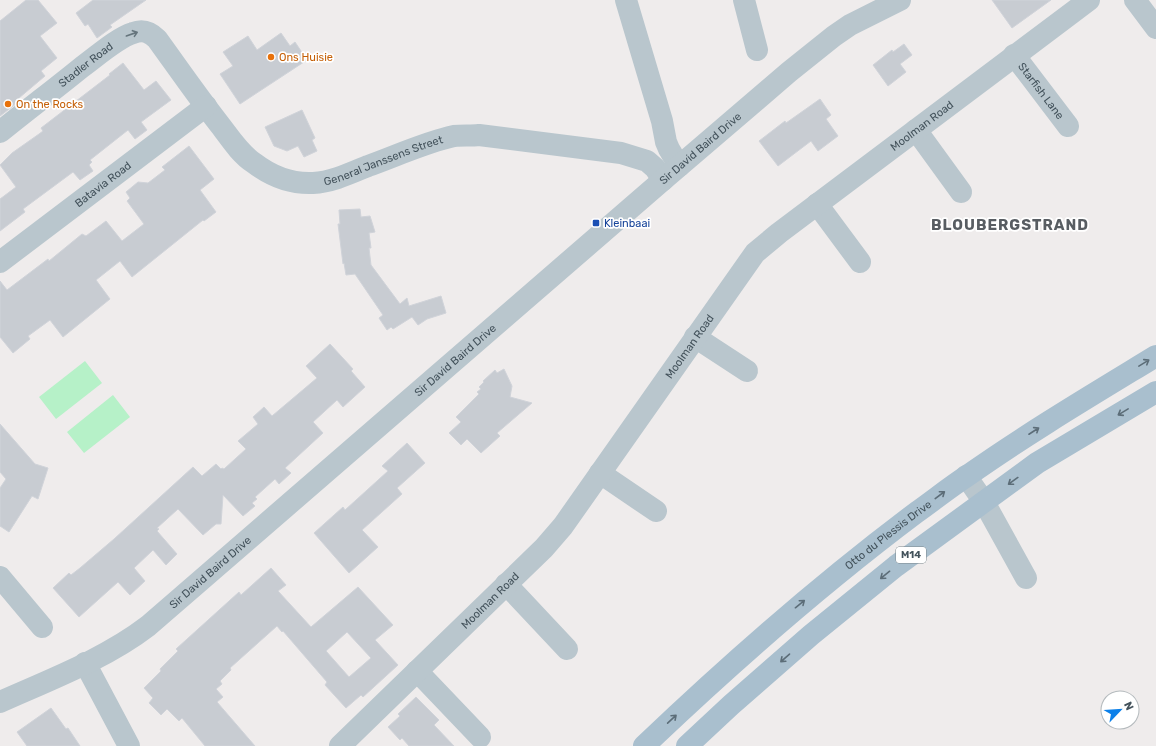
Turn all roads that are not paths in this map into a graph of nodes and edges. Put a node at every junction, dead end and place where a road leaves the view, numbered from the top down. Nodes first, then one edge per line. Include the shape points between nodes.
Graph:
1 (626, 0) edge
2 (744, 0) edge
3 (1089, 0) edge
4 (1135, 0) edge
5 (891, 2) edge
6 (1156, 28) edge
7 (158, 39) joint
8 (757, 50) dead end
9 (1014, 55) junction
10 (206, 106) junction
11 (1068, 126) dead end
12 (916, 130) junction
13 (0, 132) edge
14 (671, 173) junction
15 (961, 192) dead end
16 (817, 204) junction
17 (0, 262) edge
18 (860, 262) dead end
19 (695, 337) junction
20 (1156, 356) edge
21 (747, 371) dead end
22 (1156, 392) edge
23 (600, 473) junction
24 (966, 476) junction
25 (984, 502) junction
26 (656, 511) dead end
27 (0, 578) edge
28 (1026, 578) dead end
29 (506, 584) junction
30 (42, 627) dead end
31 (567, 649) dead end
32 (86, 663) junction
33 (417, 671) junction
34 (0, 702) edge
35 (480, 737) dead end
36 (129, 746) edge
37 (340, 746) edge
38 (644, 746) edge
39 (687, 746) edge

1 - 14 street via 662,121 669,148
2 - 8 street
3 - 9 street, Moolman Road
4 - 6 street
5 - 14 street, Sir David Baird Drive via 834,36
7 - 10 street, General Janssens Street
13 -> 7 street, Stadler Road via 126,35 143,31 150,32
9 - 11 street, Starfish Lane
9 - 12 street, Moolman Road
10 - 14 street, General Janssens Street via 252,162 279,178 301,182 313,183 346,175 437,141 456,136 479,135 621,153 647,161 655,168
10 - 17 street, Batavia Road
12 - 15 street
12 - 16 street, Moolman Road
14 - 32 street, Sir David Baird Drive via 156,619 132,638
16 - 18 street
16 - 19 street, Moolman Road via 755,253
19 - 21 street
19 - 23 street, Moolman Road
24 -> 20 main road, Otto du Plessis Drive / M14
22 -> 25 main road, M14 via 1037,464
23 - 26 street
23 - 29 street, Moolman Road via 563,526
24 - 25 street
38 -> 24 main road, Otto du Plessis Drive / M14 via 792,611 875,544
25 - 28 street
25 -> 39 main road, M14 via 896,566 810,635
27 - 30 street
29 - 31 street
29 - 33 street, Moolman Road
32 - 34 street, Sir David Baird Drive
32 - 36 street
33 - 35 street
33 - 37 street, Moolman Road

